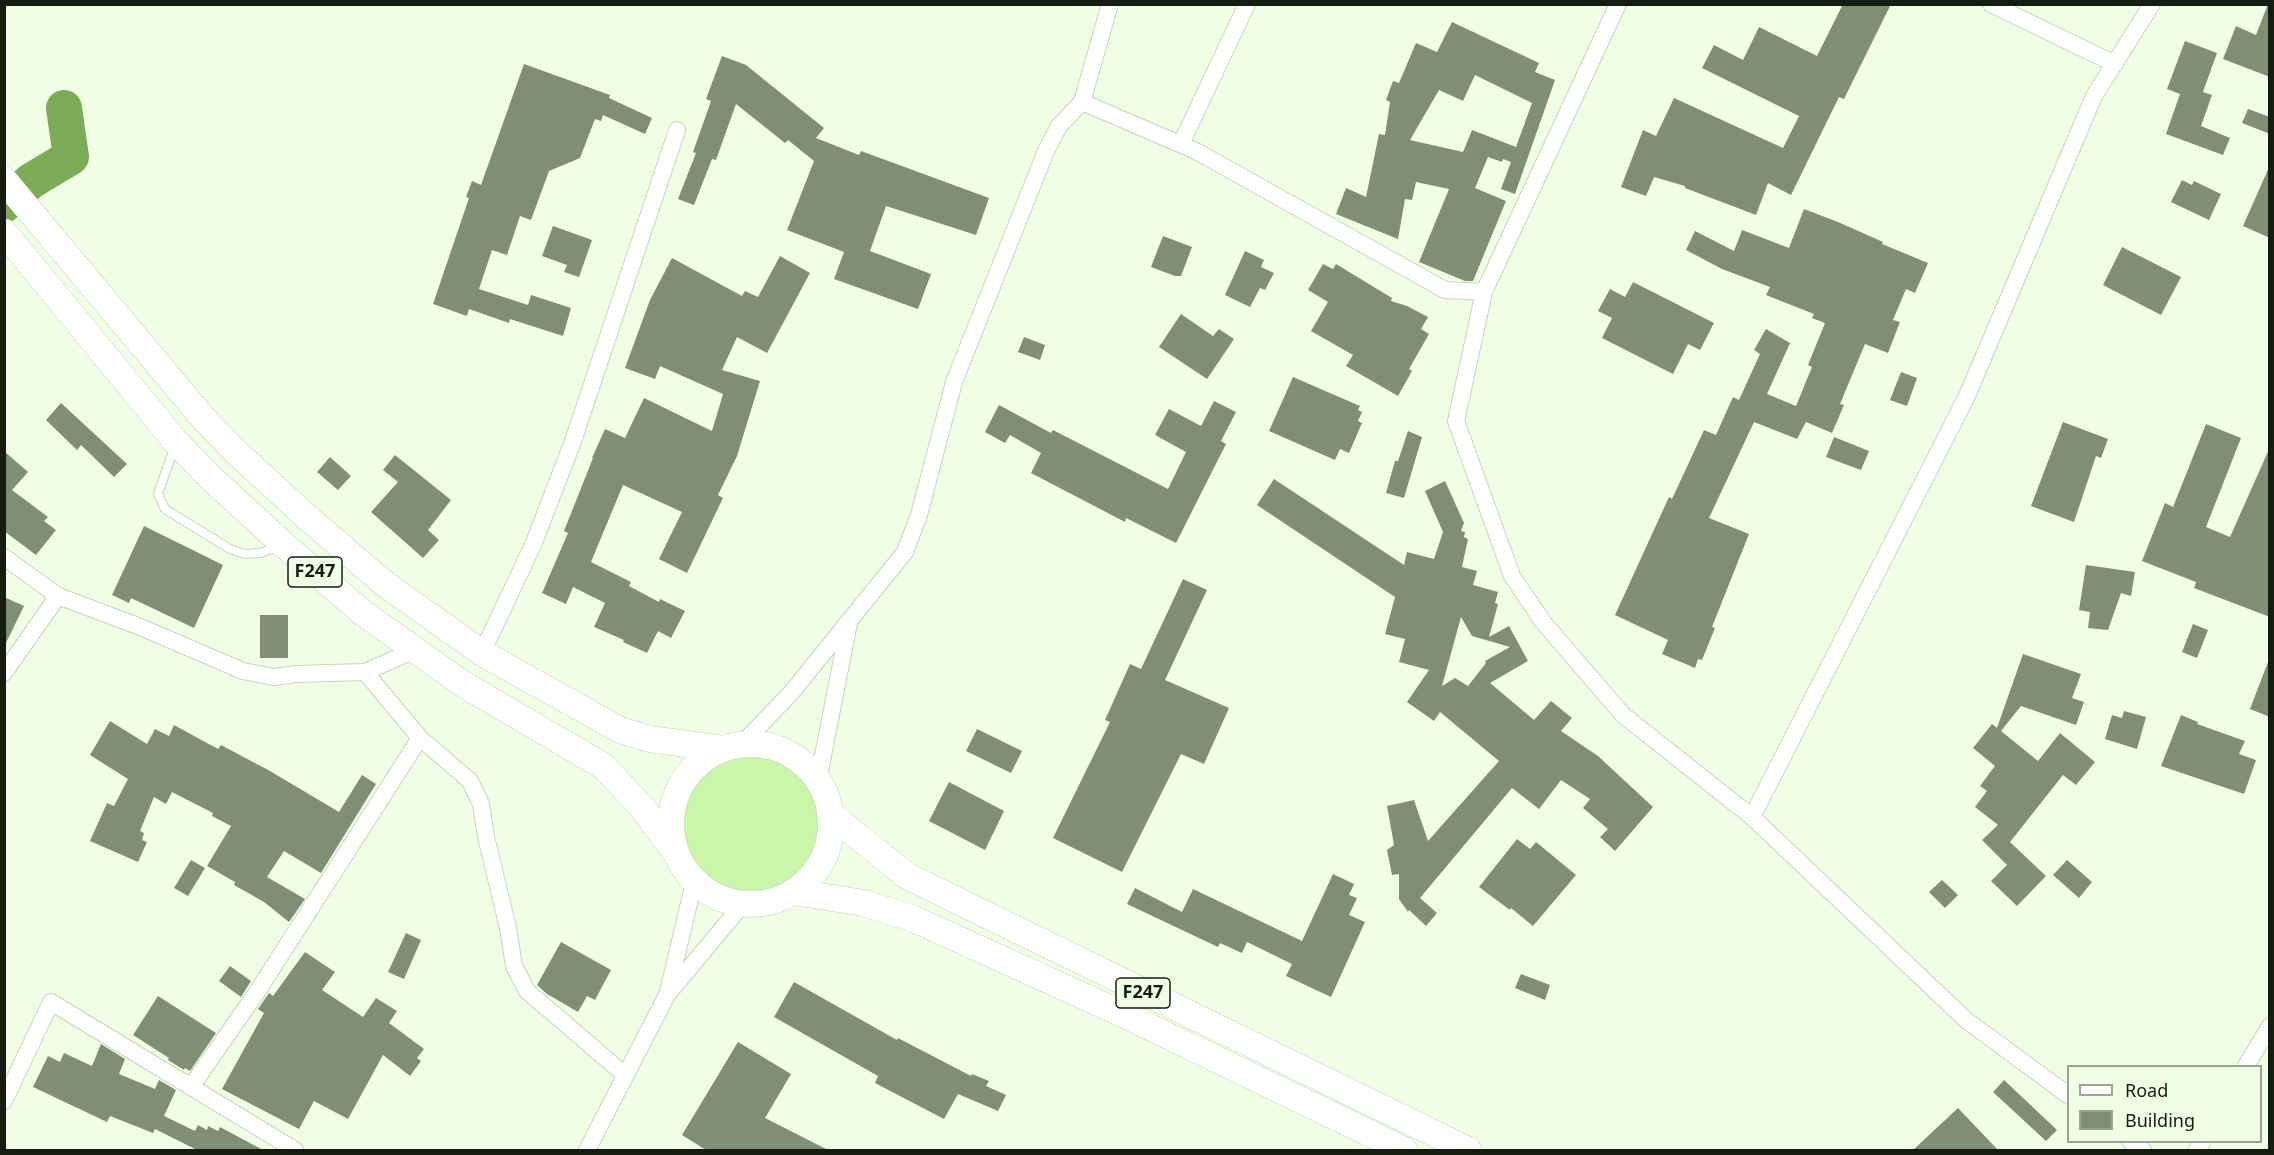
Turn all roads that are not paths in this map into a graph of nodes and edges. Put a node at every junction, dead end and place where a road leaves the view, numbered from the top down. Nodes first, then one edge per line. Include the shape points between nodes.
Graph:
1 (1110, 4) edge
2 (1247, 4) edge
3 (1618, 4) edge
4 (1990, 4) edge
5 (2152, 4) edge
6 (2115, 64) junction
7 (1082, 102) junction
8 (677, 130) dead end
9 (1181, 144) junction
10 (4, 180) edge
11 (5, 233) edge
12 (1484, 292) junction
13 (176, 442) junction
14 (284, 545) junction
15 (4, 557) edge
16 (58, 596) junction
17 (849, 621) junction
18 (415, 650) junction
19 (482, 653) junction
20 (365, 672) junction
21 (4, 673) edge
22 (420, 738) junction
23 (732, 747) junction
24 (818, 781) junction
25 (830, 814) junction
26 (1752, 817) junction
27 (675, 852) junction
28 (694, 882) junction
29 (794, 892) junction
30 (742, 904) junction
31 (667, 995) junction
32 (2270, 1026) edge
33 (2247, 1065) edge
34 (625, 1076) junction
35 (191, 1087) junction
36 (2067, 1094) edge
37 (4, 1101) edge
38 (295, 1150) edge
39 (587, 1150) edge
40 (1404, 1150) edge
41 (1468, 1150) edge

1 - 7 street
2 - 9 street
3 - 12 street
4 - 6 street
5 - 6 street
6 - 26 street via 2094,96 1968,396
7 - 9 street
7 - 17 street via 1059,126 1046,151 954,382 920,515 905,552
8 - 19 street via 572,444 533,545
9 - 12 street via 1445,290
10 - 19 main road, F247 via 203,418 237,453 385,584
11 - 13 main road, F247
12 - 26 street via 1456,422 1512,576 1543,622 1623,716
13 - 14 main road, F247
13 - 14 lane via 158,494 165,509 245,554
14 - 18 main road, F247 via 363,613
15 - 16 street
16 - 20 street via 243,672 274,677
16 - 21 street
17 - 23 street via 791,693
17 - 24 street
18 - 20 street
18 - 27 main road, F247 via 463,684 603,766 641,806
19 - 23 main road, F247 via 620,730 650,739
20 - 22 street
22 - 34 street via 470,781 481,804 514,966 527,991
22 - 35 street via 257,992
23 - 24 main road, F247 via 759,744 777,748 807,767
23 - 27 main road, F247 via 707,757 682,782 671,816
24 - 25 main road, F247
25 - 29 main road, F247 via 830,832 819,867
25 - 41 main road, F247 via 907,876
26 - 36 street via 1966,1020
27 - 28 main road, F247
28 - 30 main road, F247 via 725,901
28 - 31 street
29 - 30 main road, F247 via 760,904
29 - 40 main road, F247 via 864,903 914,919 1127,1016
30 - 31 street
31 - 34 street
32 - 33 street
34 - 39 street
35 - 37 street via 51,1002
35 - 38 street

